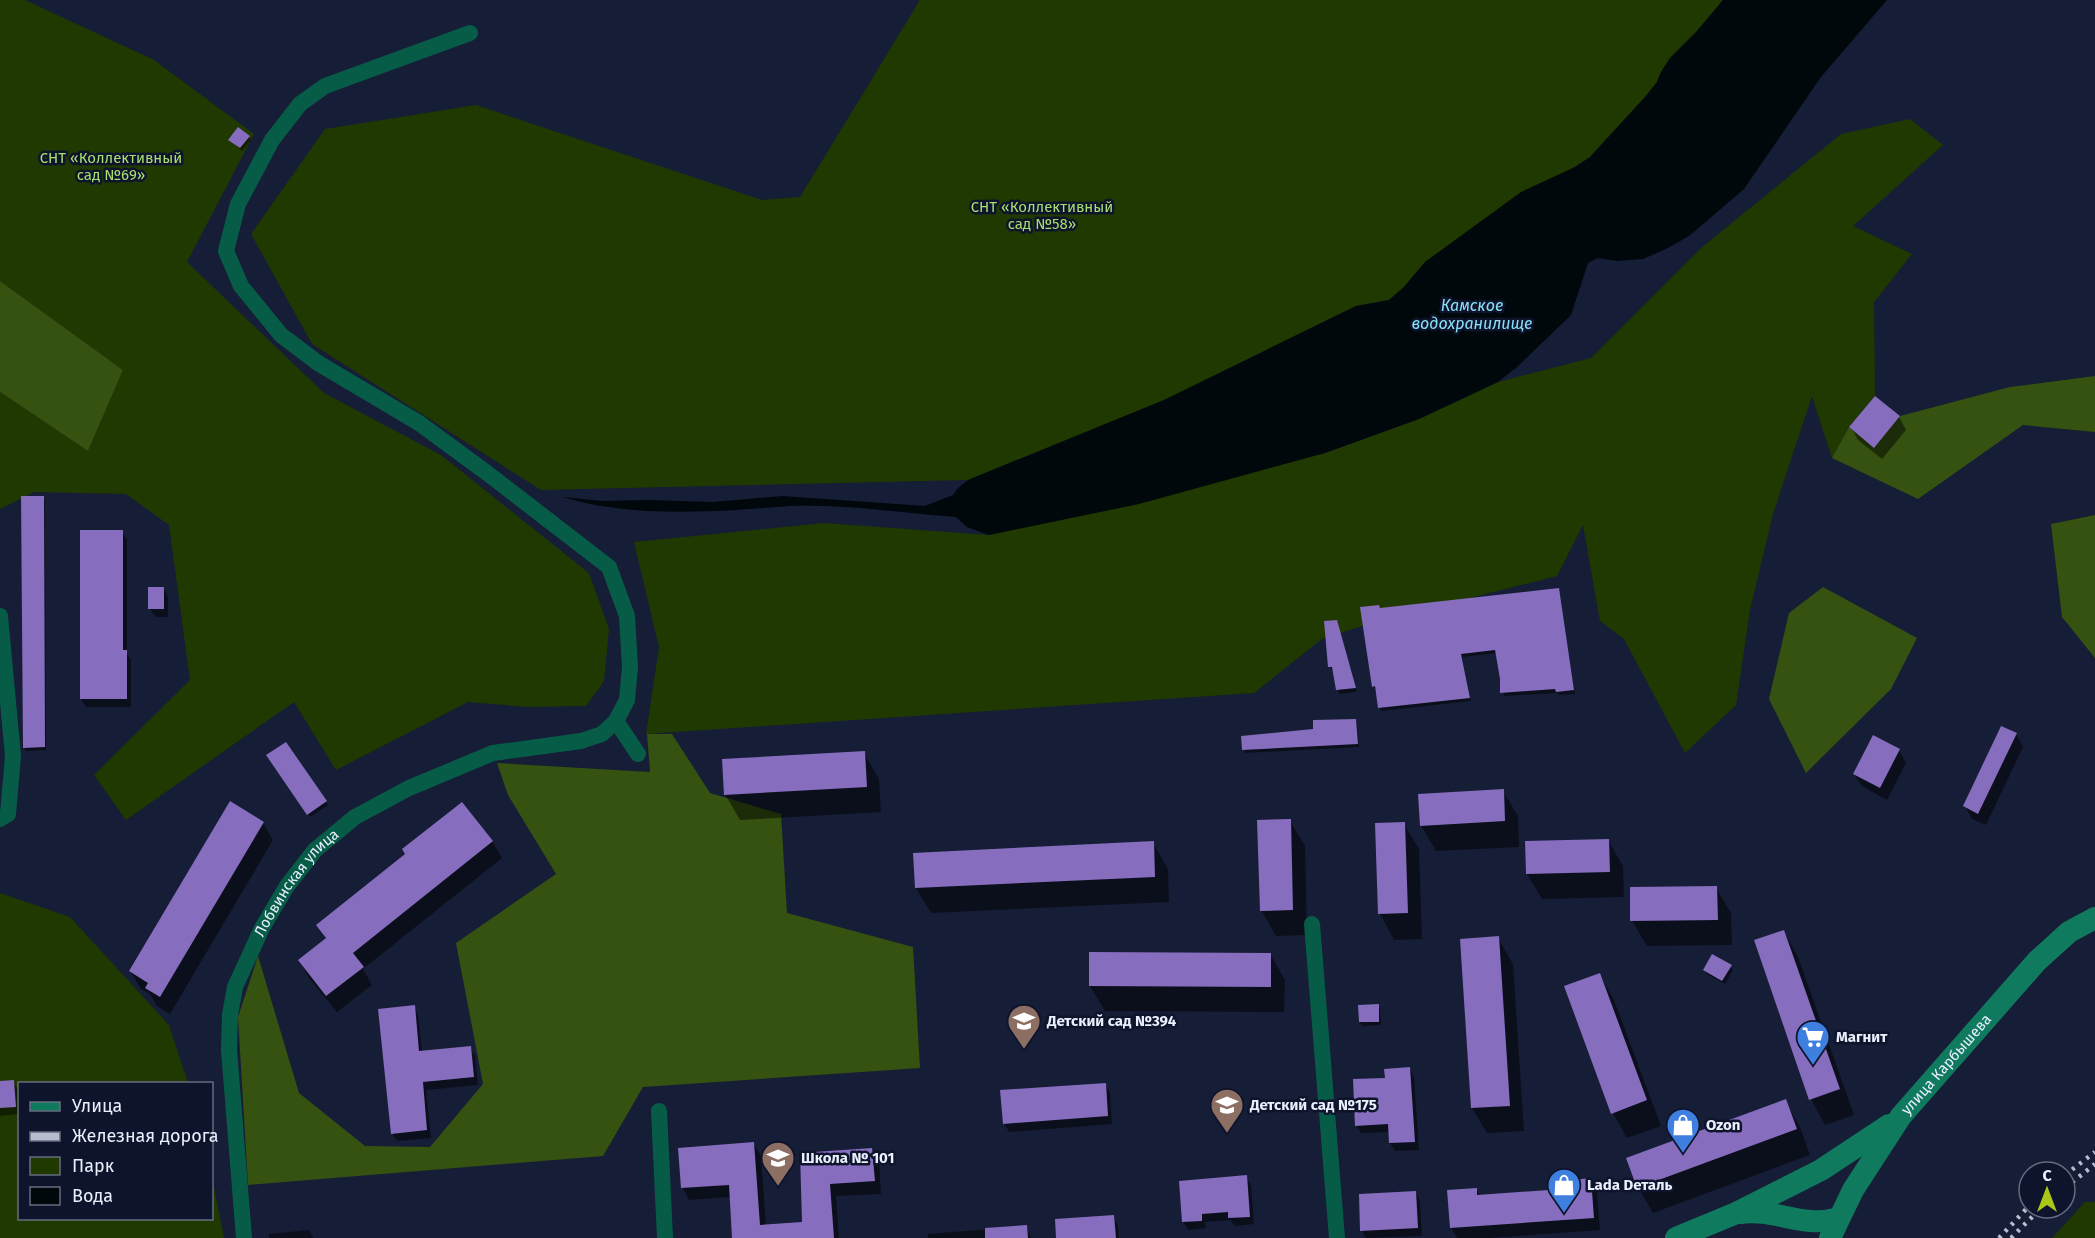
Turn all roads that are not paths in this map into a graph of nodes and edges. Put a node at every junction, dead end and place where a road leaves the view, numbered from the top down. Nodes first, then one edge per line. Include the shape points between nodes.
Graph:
1 (470, 33) dead end
2 (0, 616) edge
3 (616, 721) junction
4 (638, 754) dead end
5 (0, 819) edge
6 (2095, 918) edge
7 (1311, 924) dead end
8 (659, 1111) dead end
9 (1901, 1116) junction
10 (1821, 1170) junction
11 (1854, 1190) junction
12 (1734, 1214) junction
13 (1794, 1220) junction
14 (1834, 1228) edge
15 (244, 1238) edge
16 (665, 1238) edge
17 (1337, 1238) edge
18 (1676, 1238) edge
19 (1811, 1238) edge

1 - 3 street via 325,86 300,104 272,140 238,204 226,251 241,286 281,335 318,363 419,423 609,567 627,616 629,657 627,700
2 - 5 street via 13,756 8,814
3 - 4 street
3 - 15 street, Лобвинская улица via 602,734 581,741 494,753 410,788 355,817 315,850 287,886 262,928 235,987 230,1015 229,1050
6 - 9 main road, улица Карбышева via 2069,932 2037,961
7 - 17 street
8 - 16 street
9 - 10 main road
9 - 11 main road, улица Карбышева
10 - 11 main road
10 - 12 main road
11 - 14 main road, улица Карбышева
12 - 13 main road via 1764,1212
12 - 18 main road
13 - 14 main road via 1824,1222
13 - 19 main road

